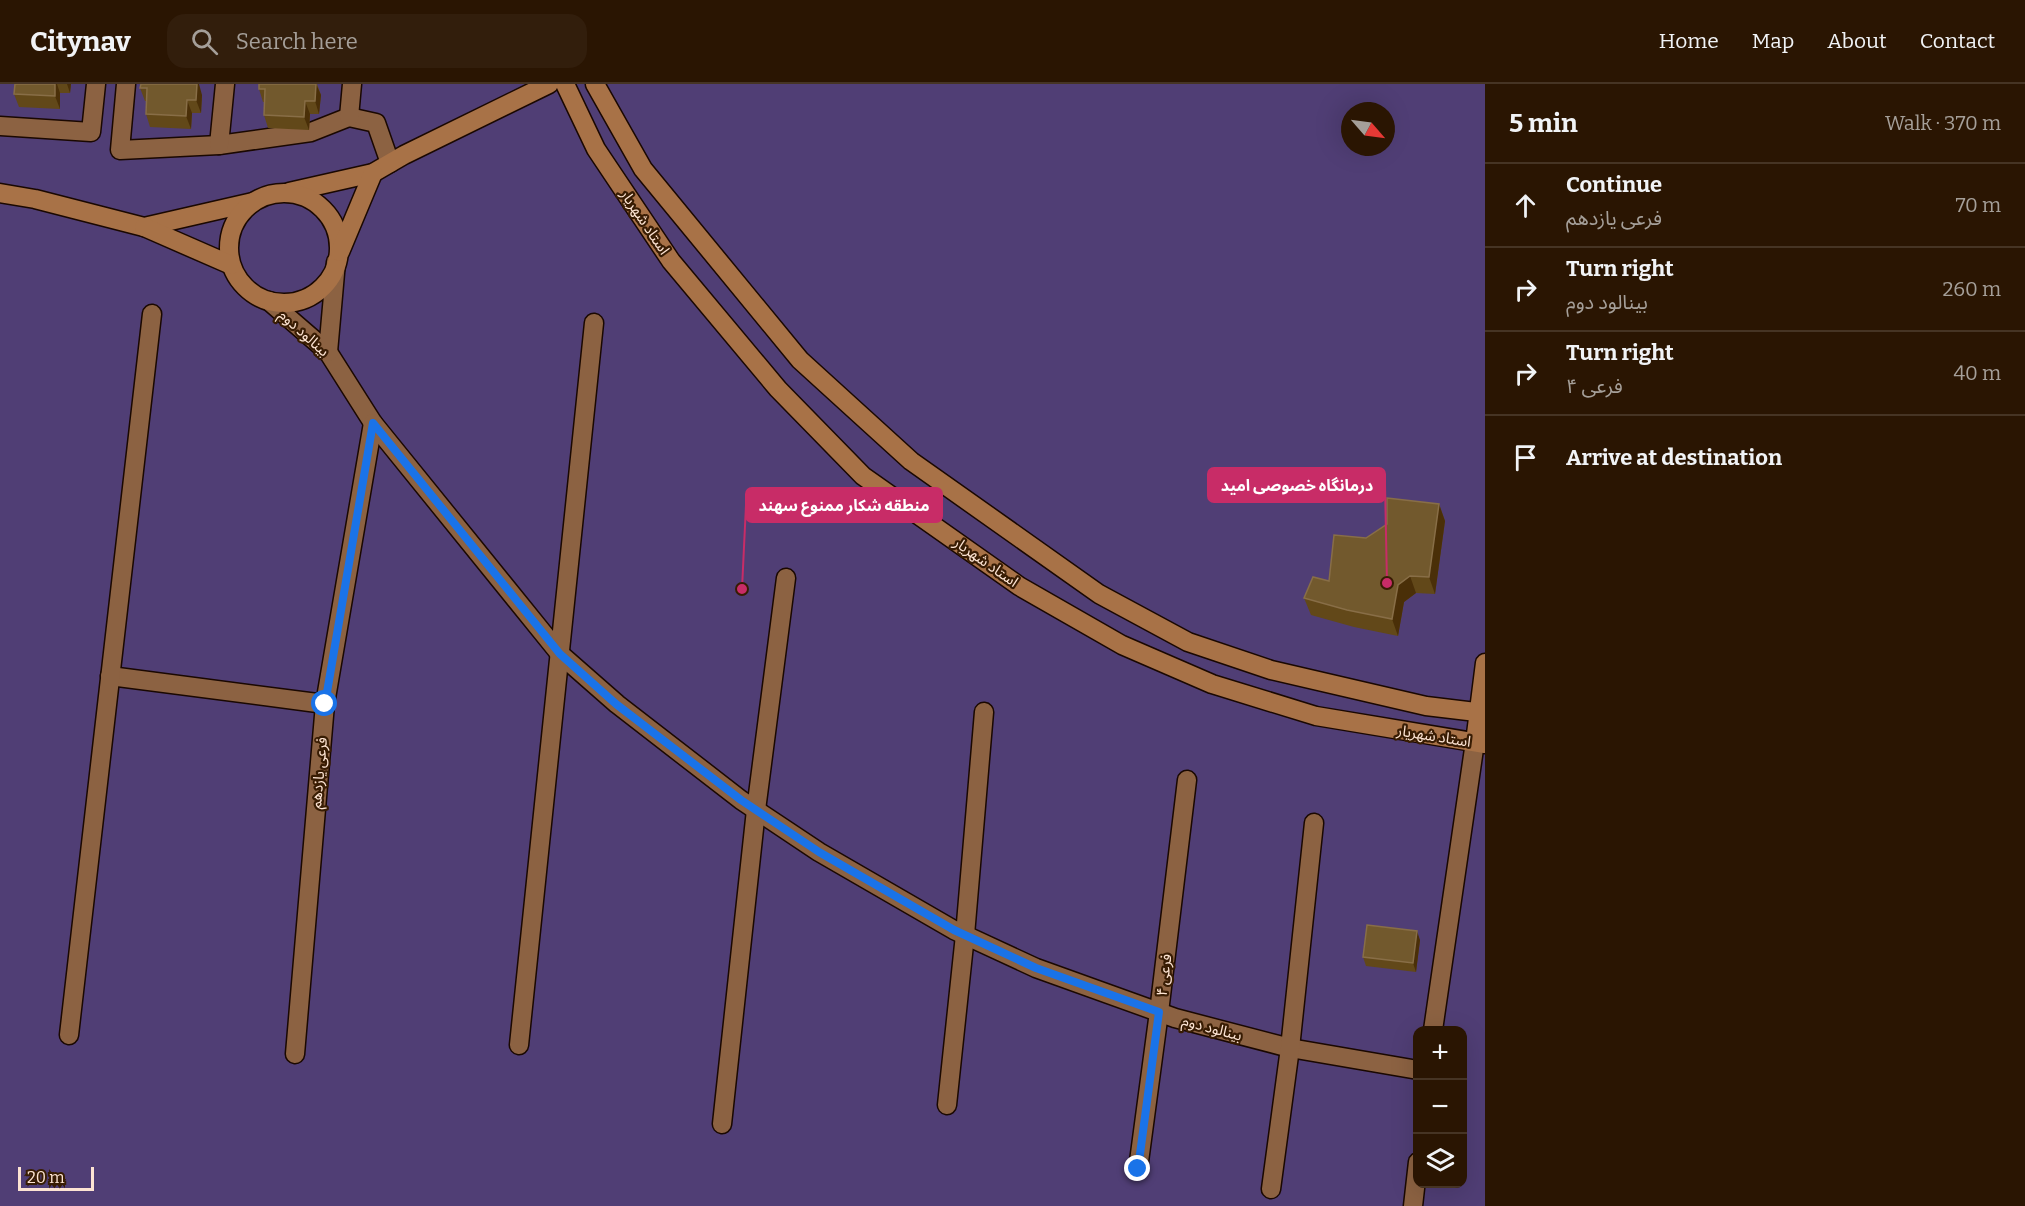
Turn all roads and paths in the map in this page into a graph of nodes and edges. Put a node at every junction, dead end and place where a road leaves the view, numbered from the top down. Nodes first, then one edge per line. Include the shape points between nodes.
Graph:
1 (96, 84) edge
2 (126, 84) edge
3 (225, 84) edge
4 (352, 84) edge
5 (549, 84) edge
6 (565, 84) edge
7 (595, 84) edge
8 (349, 117) junction
9 (0, 126) edge
10 (219, 145) junction
11 (390, 164) junction
12 (373, 173) junction
13 (0, 193) edge
14 (287, 193) junction
15 (253, 202) junction
16 (144, 227) junction
17 (337, 260) junction
18 (231, 265) junction
19 (269, 301) junction
20 (152, 314) dead end
21 (594, 323) dead end
22 (328, 352) junction
23 (373, 423) junction
24 (786, 578) dead end
25 (560, 654) junction
26 (1485, 663) edge
27 (110, 676) junction
28 (325, 704) junction
29 (984, 712) dead end
30 (1482, 712) edge
31 (1480, 743) edge
32 (1187, 780) dead end
33 (756, 810) junction
34 (1314, 823) dead end
35 (965, 935) junction
36 (1159, 1012) junction
37 (1434, 1026) edge
38 (69, 1035) dead end
39 (519, 1045) dead end
40 (1290, 1048) junction
41 (295, 1054) dead end
42 (1413, 1069) edge
43 (947, 1104) dead end
44 (722, 1124) dead end
45 (1138, 1169) dead end
46 (1415, 1188) edge
47 (1271, 1190) dead end
48 (1413, 1206) edge

1 - 9 street via 91,132
2 - 10 street via 120,150
3 - 10 street
4 - 8 street
5 - 11 main road
6 - 31 main road, استاد شهریار via 596,149 671,261 778,389 863,476 1019,586 1122,645 1212,684 1316,716
7 - 30 main road, استاد شهریار via 643,169 800,360 911,461 1099,594 1188,642 1270,670 1426,706
8 - 10 street via 311,132
8 - 11 street via 376,123
11 - 12 main road
12 - 14 main road
12 - 17 main road
13 - 16 main road
14 - 15 main road via 269,194
14 - 17 main road via 305,197 321,207 332,221 338,239
15 - 16 main road
15 - 18 main road via 240,214 232,230 228,248
16 - 18 main road
17 - 19 main road via 332,275 304,299
17 - 22 street
18 - 19 main road via 253,294
19 - 22 street, بینالود دوم
20 - 27 street
21 - 25 street
22 - 23 street, بینالود دوم
23 - 25 street, بینالود دوم
23 - 28 street, فرعی یازدهم
24 - 33 street
25 - 33 street, بینالود دوم via 616,704
25 - 39 street
26 - 30 main road
27 - 28 street
27 - 38 street
28 - 41 street, فرعی یازدهم
29 - 35 street
30 - 31 main road
31 - 37 street
32 - 36 street, فرعی ۴
33 - 35 street, بینالود دوم via 819,852
33 - 44 street
34 - 40 street
35 - 36 street, بینالود دوم via 1036,968
35 - 43 street
36 - 40 street, بینالود دوم
36 - 45 street, فرعی ۴
40 - 42 street, بینالود دوم
40 - 47 street
46 - 48 street

